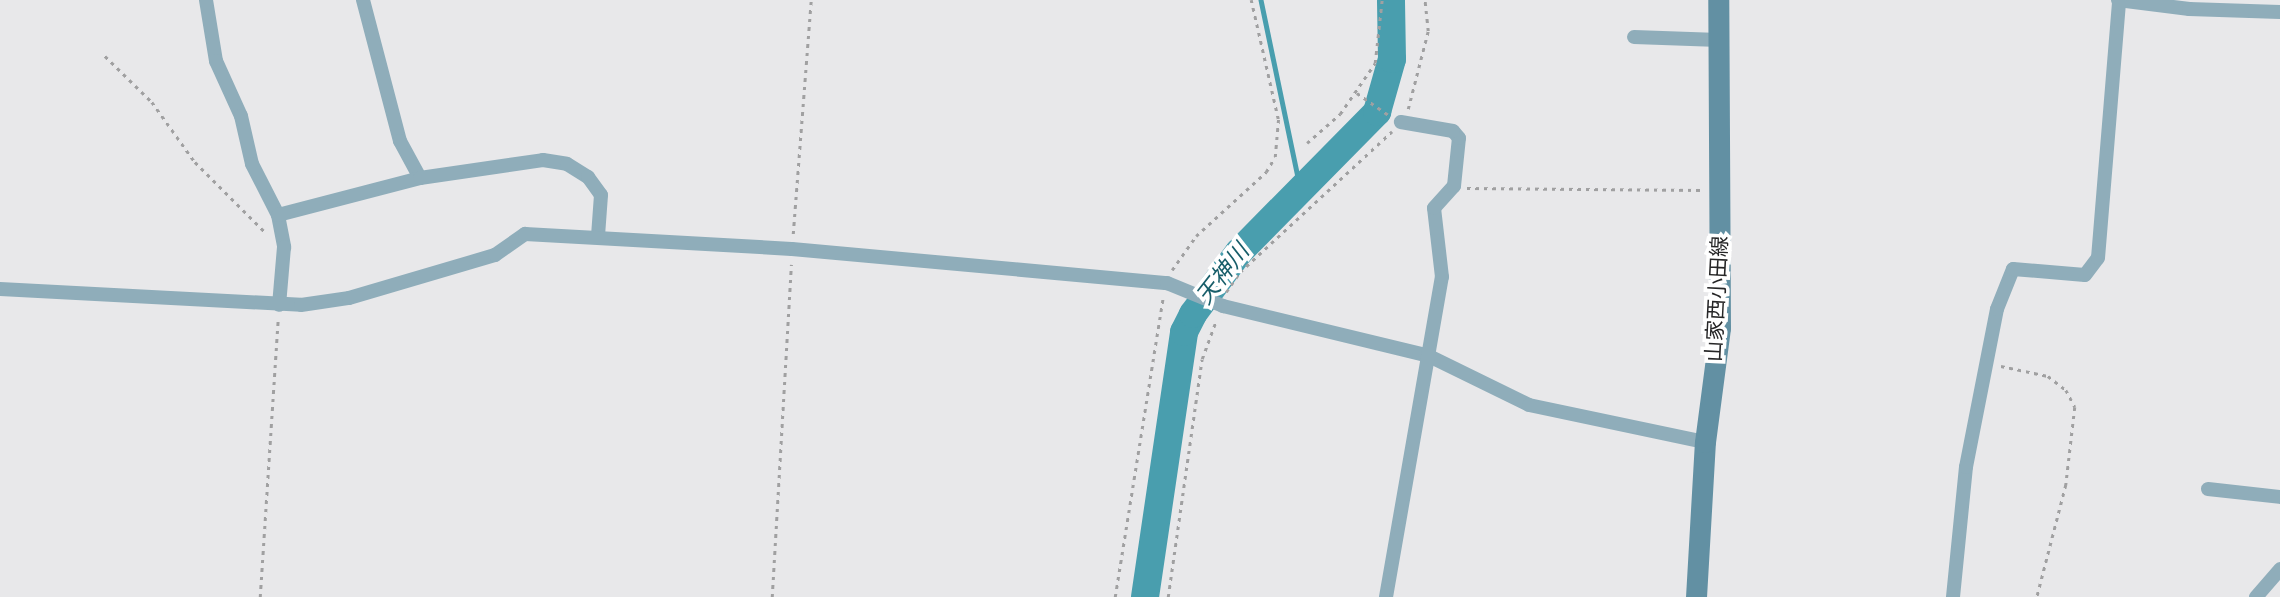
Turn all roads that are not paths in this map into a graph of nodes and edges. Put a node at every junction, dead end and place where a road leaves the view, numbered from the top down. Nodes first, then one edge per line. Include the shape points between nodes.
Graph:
1 (206, 0) edge
2 (363, 0) edge
3 (1718, 0) edge
4 (2118, 0) edge
5 (2280, 12) edge
6 (1634, 37) dead end
7 (1719, 40) junction
8 (1401, 122) road end
9 (420, 178) junction
10 (278, 215) junction
11 (598, 236) junction
12 (0, 289) edge
13 (279, 305) junction
14 (1429, 356) junction
15 (1705, 442) junction
16 (2208, 489) dead end
17 (2280, 496) edge
18 (2280, 569) edge
19 (1386, 597) edge
20 (1696, 597) edge
21 (1953, 597) edge
22 (2256, 597) edge

1 - 10 street via 216,61 241,116 252,164
2 - 9 street via 400,141
3 - 7 main road, 山家西小田線
4 - 5 street via 2189,9
4 - 21 street via 2098,258 2085,275 2013,269 1997,309 1966,467
6 - 7 street
7 - 15 main road, 山家西小田線 via 1720,328
8 - 14 street via 1453,131 1459,138 1454,186 1434,208 1442,277
9 - 10 street
9 - 11 street via 543,160 567,164 588,177 601,195
10 - 13 street via 284,247
11 - 13 street via 525,234 495,255 349,298
11 - 14 street via 792,249 1173,287 1220,305
12 - 13 street
14 - 15 street via 1529,405
14 - 19 street
15 - 20 main road, 山家西小田線
16 - 17 street
18 - 22 street

